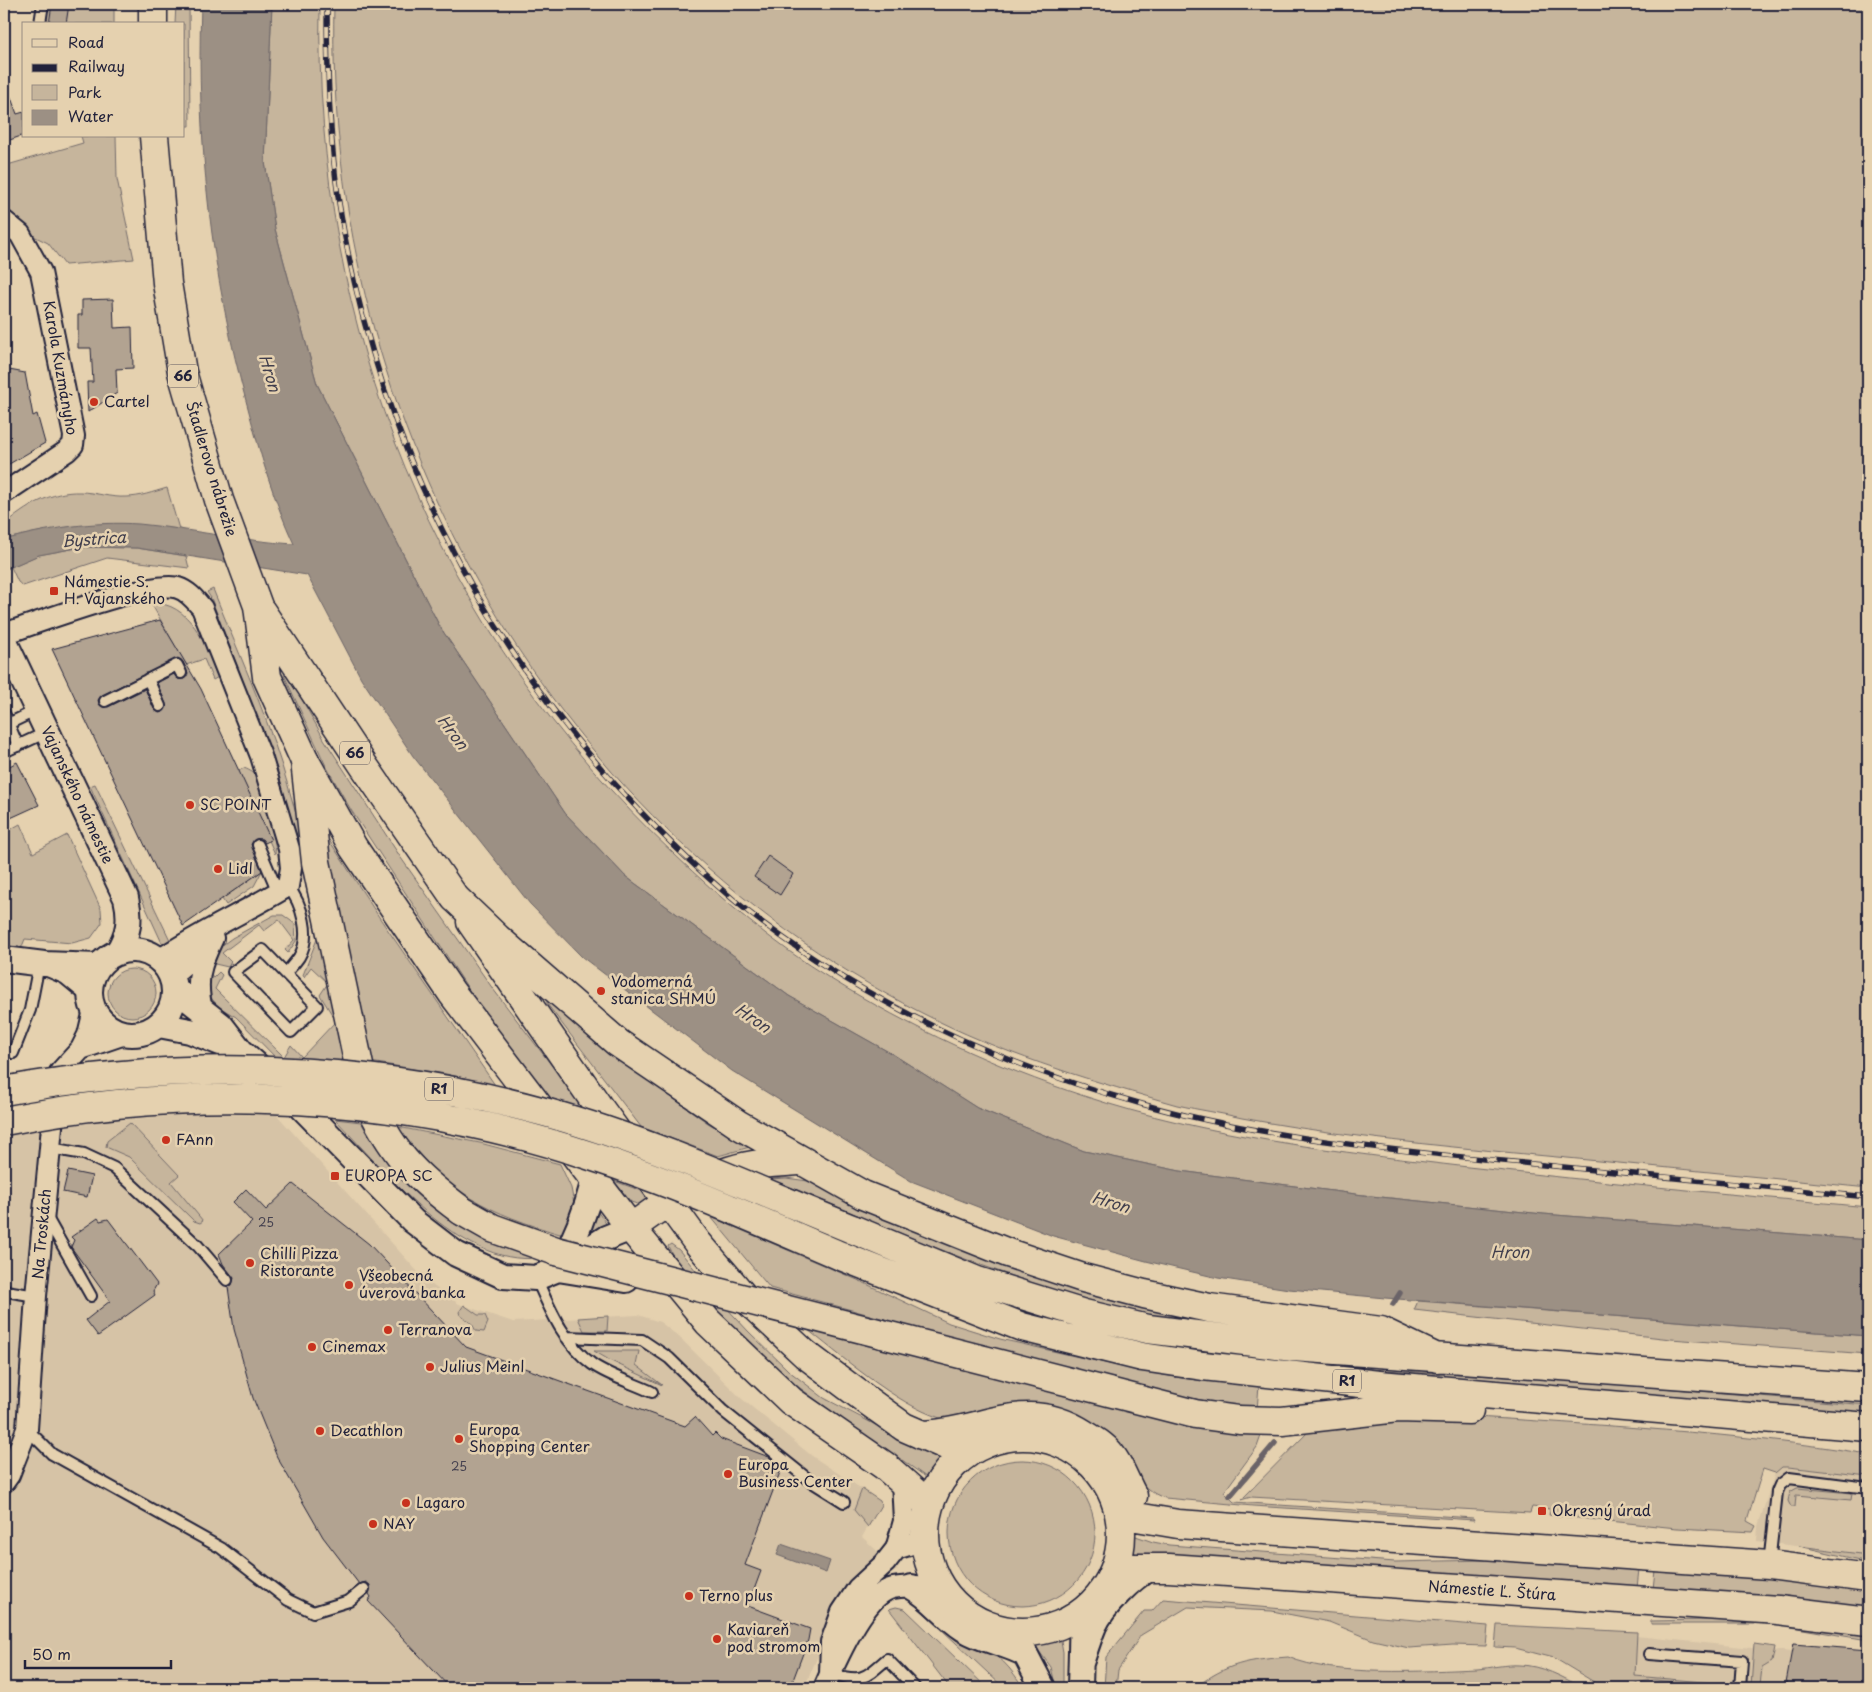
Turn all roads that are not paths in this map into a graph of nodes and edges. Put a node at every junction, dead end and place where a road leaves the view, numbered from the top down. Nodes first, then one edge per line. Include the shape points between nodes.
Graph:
1 (43, 4) edge
2 (153, 4) edge
3 (40, 22) dead end
4 (153, 22) edge
5 (154, 138) edge
6 (4, 221) edge
7 (4, 493) edge
8 (258, 606) junction
9 (4, 634) edge
10 (4, 640) edge
11 (180, 673) dead end
12 (148, 679) junction
13 (106, 701) dead end
14 (160, 706) dead end
15 (37, 710) junction
16 (4, 713) edge
17 (8, 724) junction
18 (47, 732) junction
19 (18, 746) junction
20 (4, 752) edge
21 (305, 761) junction
22 (258, 845) dead end
23 (283, 889) junction
24 (455, 898) junction
25 (219, 931) junction
26 (4, 959) edge
27 (108, 959) junction
28 (42, 964) junction
29 (286, 972) junction
30 (168, 975) junction
31 (92, 1001) junction
32 (202, 1010) junction
33 (159, 1025) junction
34 (125, 1034) junction
35 (81, 1049) junction
36 (241, 1051) junction
37 (13, 1053) dead end
38 (4, 1091) edge
39 (4, 1121) edge
40 (50, 1148) junction
41 (799, 1160) junction
42 (594, 1180) junction
43 (669, 1201) junction
44 (44, 1213) junction
45 (631, 1228) junction
46 (558, 1269) junction
47 (536, 1278) junction
48 (227, 1280) dead end
49 (4, 1288) edge
50 (680, 1288) junction
51 (36, 1296) junction
52 (90, 1296) dead end
53 (566, 1337) junction
54 (1437, 1358) junction
55 (1868, 1388) edge
56 (652, 1392) dead end
57 (1868, 1427) edge
58 (27, 1429) junction
59 (920, 1435) junction
60 (1868, 1442) edge
61 (966, 1454) junction
62 (902, 1481) junction
63 (4, 1482) edge
64 (1868, 1488) edge
65 (844, 1502) dead end
66 (929, 1505) junction
67 (1119, 1514) junction
68 (1160, 1521) junction
69 (925, 1540) junction
70 (896, 1549) junction
71 (1769, 1565) junction
72 (1115, 1568) junction
73 (1151, 1568) junction
74 (1868, 1578) edge
75 (940, 1586) junction
76 (912, 1587) junction
77 (364, 1589) dead end
78 (1082, 1613) junction
79 (1868, 1621) edge
80 (1020, 1643) junction
81 (1649, 1654) dead end
82 (1081, 1663) junction
83 (827, 1681) edge
84 (915, 1688) edge
85 (1043, 1688) edge
86 (1080, 1688) edge
87 (1740, 1688) edge

1 - 3 lane
2 - 4 main road
5 - 8 main road, Štadlerovo nábrežie / 66 via 167,284 182,372 219,500
6 - 7 street, Karola Kuzmányho via 20,234 41,272 74,436 68,451
8 - 21 main road, Štadlerovo nábrežie / 66 via 267,677
8 - 24 main road, 66
9 - 23 street via 99,602 164,586 178,588 191,596 202,608 211,627 261,756 289,849 291,868
10 - 15 street, Vajanského námestie
11 - 12 lane via 177,665
12 - 13 lane
12 - 14 lane
15 - 17 lane
15 - 18 street, Vajanského námestie
16 - 17 lane
17 - 19 lane
18 - 19 lane
18 - 27 street, Vajanského námestie via 126,898 129,912 126,938
19 - 20 lane
21 - 42 main road via 353,847 446,986
21 - 60 main road, bridge via 316,862 365,1094 379,1126 401,1159 462,1211 500,1232 556,1251 1195,1414 1282,1421 1398,1408 1454,1408
22 - 23 lane
23 - 25 street
23 - 29 lane via 297,898 306,932 300,956
24 - 41 main road via 618,1043 739,1125
24 - 43 main road via 598,1106
25 - 30 street via 199,953
25 - 32 street via 198,975 197,990
26 - 28 street
27 - 28 street
27 - 30 street via 139,951
27 - 31 street via 92,980
28 - 31 street via 67,974
28 - 37 lane via 30,1010
29 - 29 lane via 263,950 234,972 291,1032 317,1006
30 - 32 street
30 - 33 street via 173,1002
31 - 34 street via 102,1021
31 - 35 street, Na Troskách via 88,1035
32 - 36 street via 221,1025
33 - 34 street via 149,1031
33 - 36 street via 190,1031
34 - 35 street, Na Troskách
35 - 40 street, Na Troskách via 60,1072
36 - 47 street via 283,1088 413,1221 456,1254 503,1276
38 - 54 main road, R1, bridge via 135,1073 238,1070 394,1081 499,1101 599,1129 696,1164 977,1282 1084,1314 1148,1329 1293,1347
39 - 57 main road, R1, bridge via 137,1102 240,1098 340,1103 444,1118 590,1156 683,1189 1022,1327 1142,1356 1203,1366 1379,1385
40 - 44 street, Na Troskách
40 - 48 lane via 84,1154 114,1168 198,1246
41 - 43 main road via 751,1165 724,1172
41 - 54 main road via 863,1195 1008,1253 1084,1278 1209,1308 1381,1331
42 - 45 main road
42 - 46 street via 575,1241
43 - 45 main road
43 - 59 main road via 697,1242 743,1296 798,1348 865,1399
44 - 51 street, Na Troskách
44 - 52 lane
45 - 46 street via 606,1238
45 - 50 main road
46 - 47 street
46 - 50 street
47 - 53 lane
49 - 51 lane
50 - 62 main road via 732,1346 791,1401
51 - 58 street, Na Troskách
53 - 56 lane via 593,1364
53 - 65 lane via 642,1340 669,1358 723,1411 809,1480
54 - 55 main road, R1
58 - 63 street, Na Troskách
58 - 77 lane via 52,1454 221,1548 262,1582 296,1604 313,1612 349,1601
59 - 61 main road
59 - 68 main road via 941,1434 1019,1416 1033,1415 1058,1421 1080,1430 1111,1454 1137,1502
61 - 66 main road via 942,1480
61 - 67 main road via 995,1440 1014,1436 1033,1436 1062,1444 1079,1453 1100,1473 1111,1490
62 - 66 main road
62 - 70 street via 904,1521
64 - 71 lane via 1785,1480 1777,1492
66 - 69 main road
67 - 68 main road
67 - 72 main road via 1120,1546
68 - 71 main road
69 - 70 street
69 - 75 main road
70 - 83 street via 858,1588 842,1612 831,1642
71 - 74 main road
72 - 73 main road, Námestie Ľ. Štúra
72 - 78 main road via 1104,1590
73 - 79 main road, Námestie Ľ. Štúra via 1778,1610
73 - 82 street via 1121,1593 1095,1624
75 - 76 street
75 - 80 main road via 955,1605 972,1618
76 - 80 street via 926,1595 964,1629 991,1642 1010,1646
76 - 83 street via 892,1588 876,1597 859,1619
78 - 80 main road
78 - 82 street
80 - 85 street
81 - 87 lane via 1742,1661
82 - 86 street
83 - 84 lane via 864,1678 887,1659

